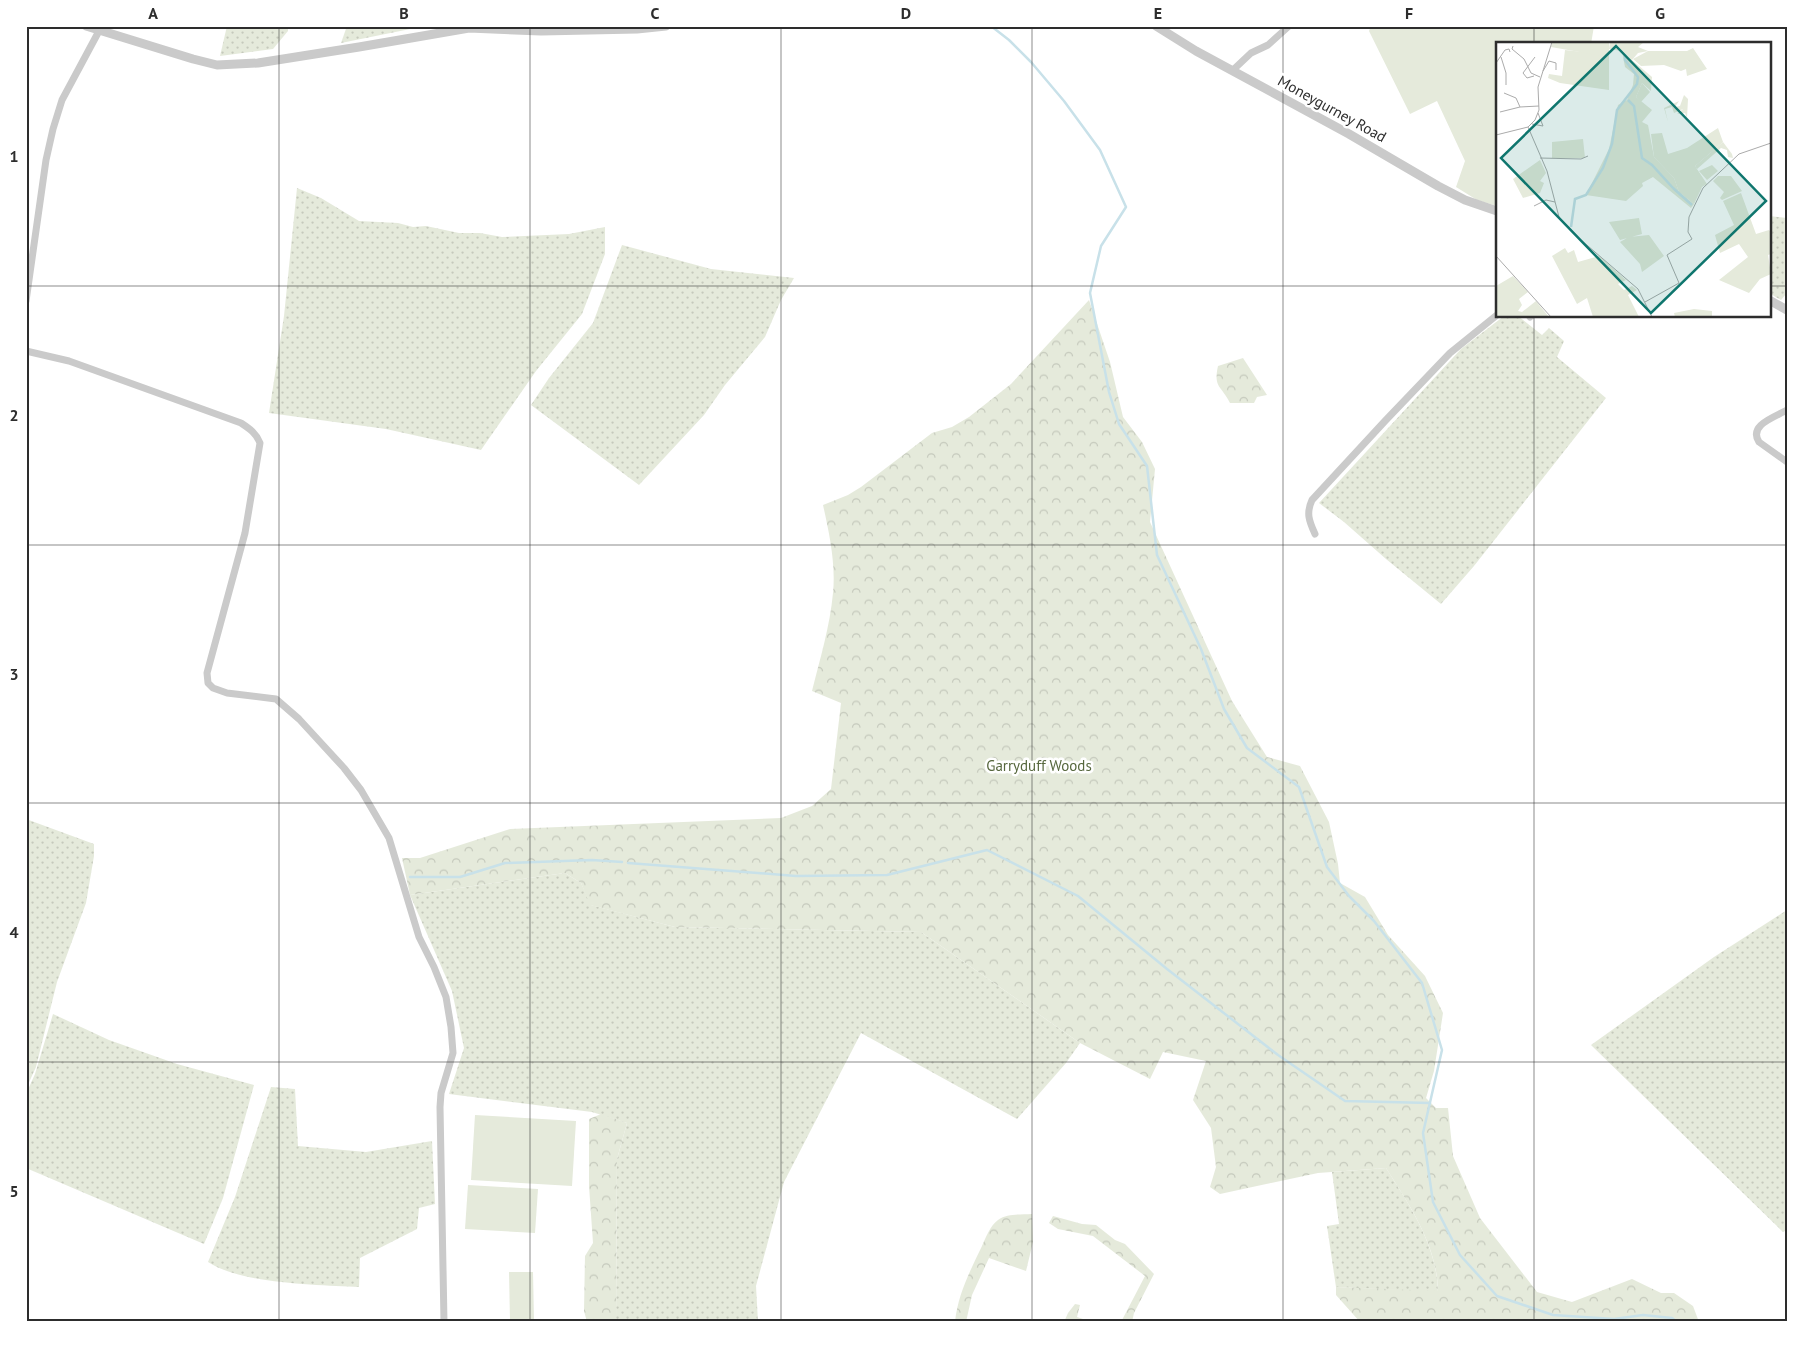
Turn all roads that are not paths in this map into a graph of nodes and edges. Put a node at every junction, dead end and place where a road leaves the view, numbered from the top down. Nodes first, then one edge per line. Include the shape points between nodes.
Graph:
1 (86, 26) edge
2 (666, 26) edge
3 (1156, 26) edge
4 (1290, 26) edge
5 (99, 31) junction
6 (1233, 70) junction
7 (1496, 212) edge
8 (26, 301) edge
9 (1770, 301) edge
10 (1787, 310) edge
11 (1496, 316) edge
12 (26, 351) edge
13 (1787, 410) edge
14 (1787, 462) edge
15 (1315, 534) dead end
16 (444, 1322) edge

1 - 5 street
2 - 5 street via 541,31 469,28 264,62 217,65
3 - 6 street, Moneygurney Road
4 - 6 street
5 - 8 street via 62,100 53,129
6 - 7 street, Moneygurney Road via 1438,186
9 - 10 street
11 - 15 street via 1450,353 1312,500 1308,521
12 - 16 street via 69,361 241,423 257,436 260,443 245,533 207,673 208,683 227,693 276,699 344,768 389,838 419,938 446,997 453,1044 440,1107
13 - 14 street via 1759,426 1756,434 1759,442

